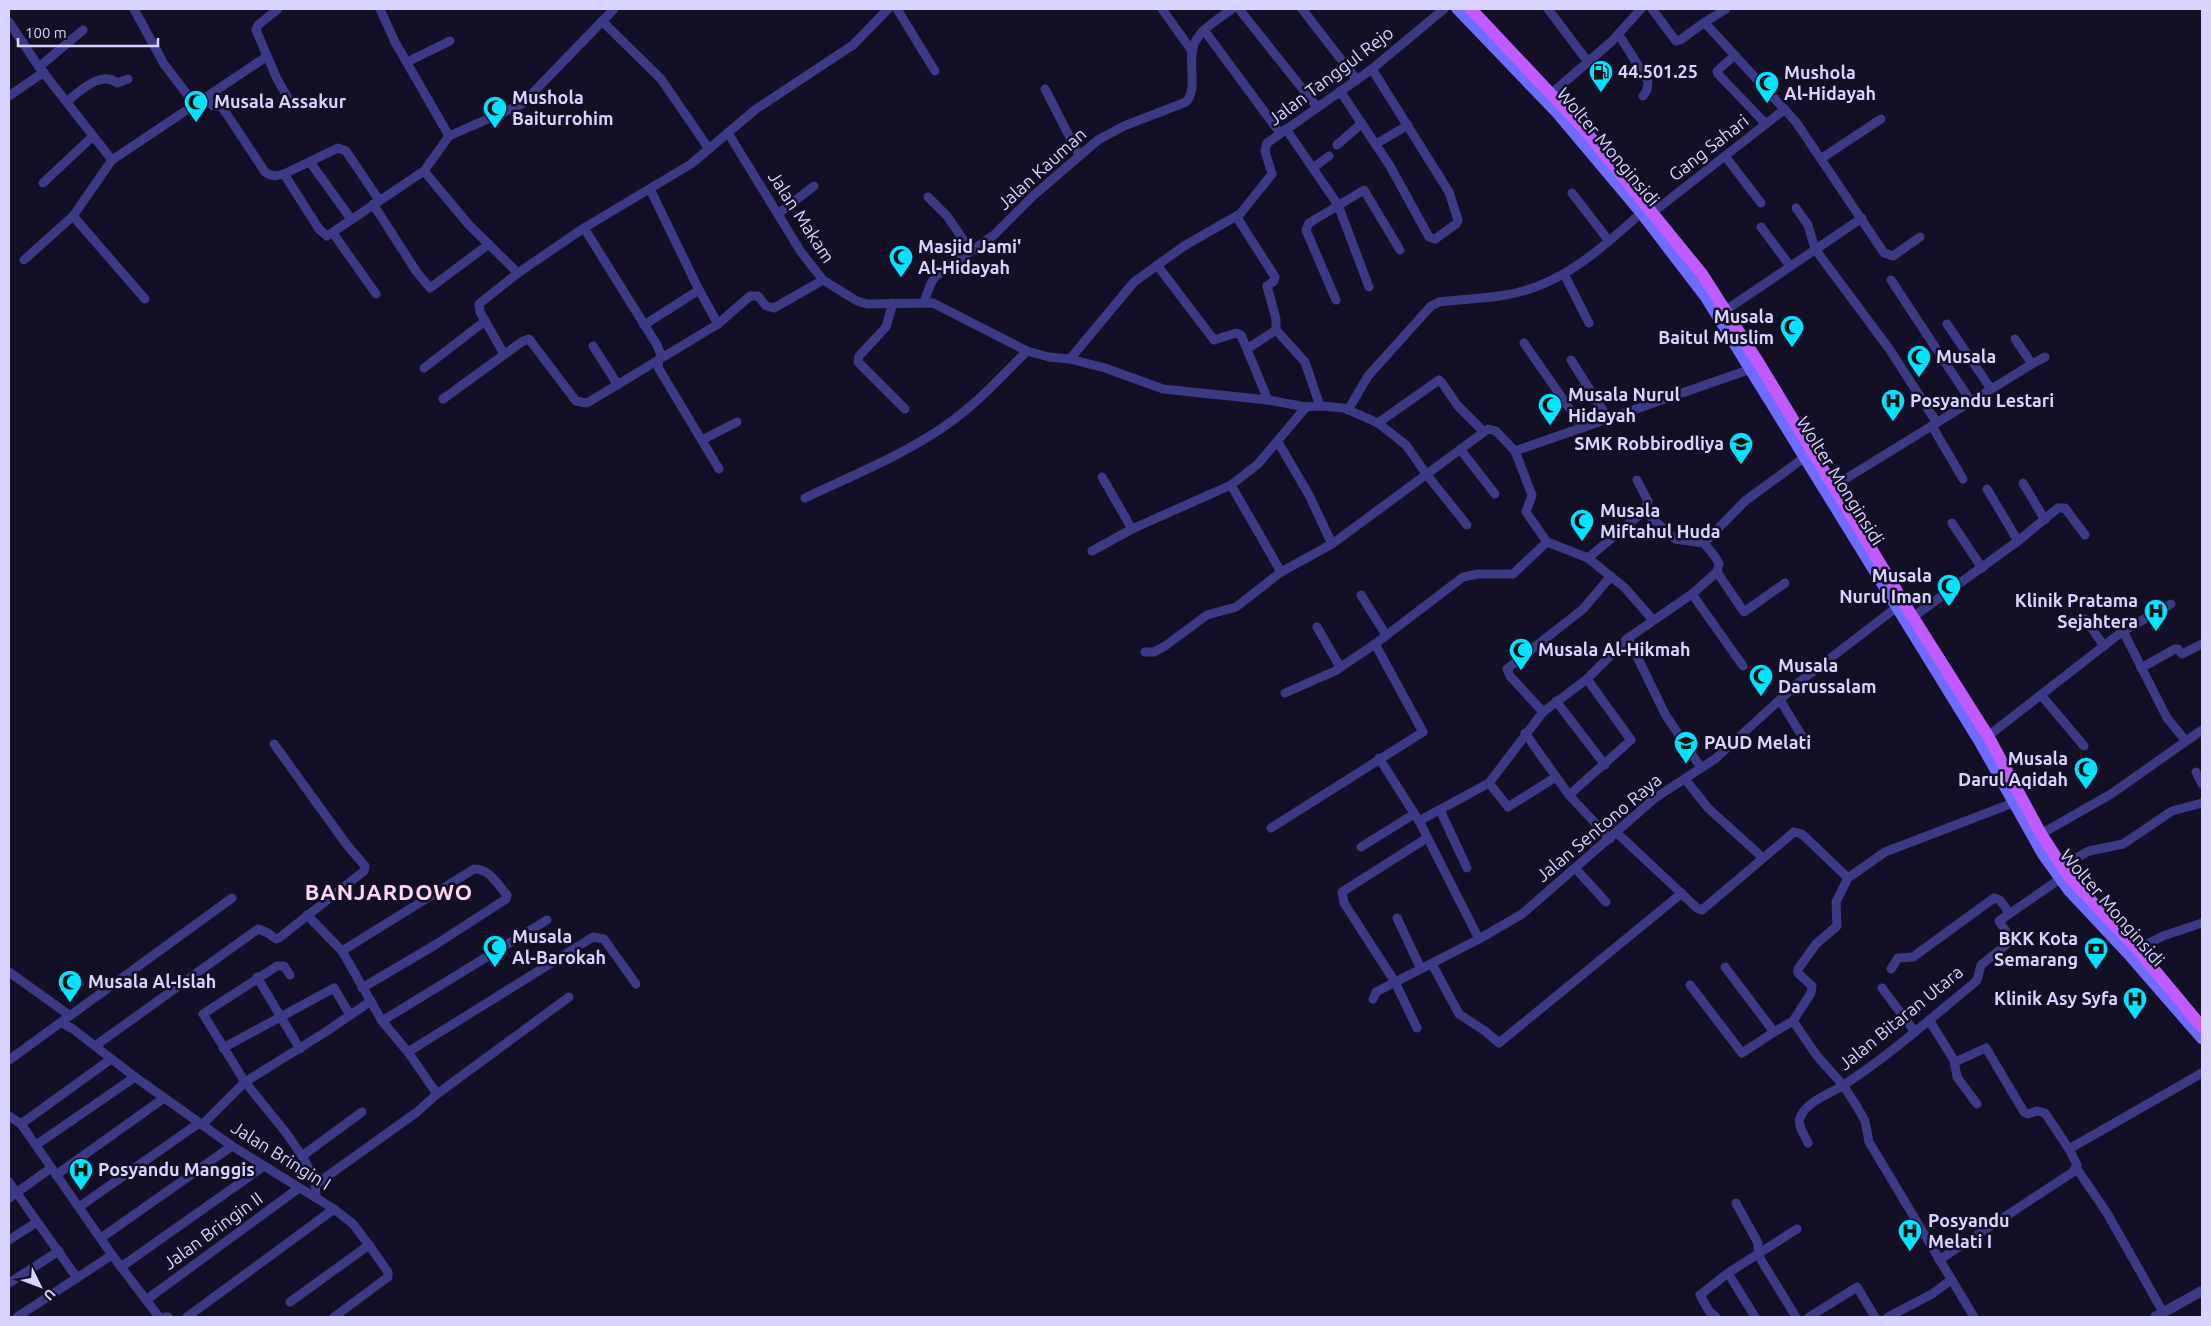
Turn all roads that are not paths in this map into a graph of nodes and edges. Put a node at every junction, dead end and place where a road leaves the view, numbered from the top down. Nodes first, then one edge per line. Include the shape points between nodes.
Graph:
1 (134, 9) edge
2 (278, 9) edge
3 (380, 9) edge
4 (614, 9) edge
5 (888, 9) edge
6 (897, 9) edge
7 (1162, 9) edge
8 (1232, 9) edge
9 (1239, 9) edge
10 (1302, 9) edge
11 (1444, 9) edge
12 (1457, 9) edge
13 (1471, 9) edge
14 (1548, 9) edge
15 (1641, 9) edge
16 (1652, 9) edge
17 (1726, 9) edge
18 (602, 21) junction
19 (9, 22) edge
20 (1705, 22) junction
21 (83, 30) dead end
22 (1204, 30) junction
23 (1619, 35) junction
24 (450, 41) dead end
25 (1192, 52) junction
26 (1735, 55) junction
27 (266, 57) junction
28 (407, 62) junction
29 (1588, 62) junction
30 (1372, 68) junction
31 (41, 70) junction
32 (935, 71) dead end
33 (128, 79) dead end
34 (1357, 80) junction
35 (1045, 89) dead end
36 (1340, 91) junction
37 (1552, 93) junction
38 (9, 96) edge
39 (1643, 96) dead end
40 (207, 98) junction
41 (288, 98) dead end
42 (68, 101) junction
43 (196, 106) junction
44 (1317, 108) junction
45 (1785, 109) junction
46 (1881, 119) dead end
47 (1362, 124) junction
48 (1766, 124) junction
49 (1408, 125) junction
50 (1283, 131) junction
51 (728, 133) junction
52 (449, 136) junction
53 (92, 137) junction
54 (1376, 144) junction
55 (1337, 145) dead end
56 (708, 149) junction
57 (1079, 155) junction
58 (1329, 156) dead end
59 (1725, 156) junction
60 (1822, 158) junction
61 (112, 160) junction
62 (310, 162) junction
63 (1313, 168) junction
64 (424, 171) junction
65 (284, 174) junction
66 (43, 183) dead end
67 (814, 186) dead end
68 (650, 189) junction
69 (1572, 193) dead end
70 (928, 197) dead end
71 (376, 202) junction
72 (1761, 204) dead end
73 (1338, 205) junction
74 (1796, 208) dead end
75 (1647, 213) junction
76 (778, 214) junction
77 (73, 216) junction
78 (1236, 216) junction
79 (1862, 218) junction
80 (350, 219) junction
81 (1761, 227) dead end
82 (584, 228) junction
83 (333, 233) junction
84 (1920, 237) dead end
85 (1610, 241) junction
86 (488, 244) junction
87 (1815, 249) junction
88 (1400, 250) dead end
89 (971, 251) junction
90 (24, 260) dead end
91 (1157, 265) junction
92 (1790, 266) junction
93 (518, 274) junction
94 (1564, 274) junction
95 (823, 280) junction
96 (1891, 280) dead end
97 (1369, 287) dead end
98 (699, 290) junction
99 (376, 294) dead end
100 (145, 300) dead end
101 (1336, 300) dead end
102 (924, 302) junction
103 (893, 303) junction
104 (1726, 310) junction
105 (485, 321) junction
106 (1590, 323) dead end
107 (718, 324) junction
108 (1947, 324) dead end
109 (644, 325) junction
110 (1276, 330) junction
111 (2015, 339) dead end
112 (1524, 342) dead end
113 (593, 346) dead end
114 (1246, 349) junction
115 (1027, 351) junction
116 (504, 354) junction
117 (2044, 356) dead end
118 (1070, 359) junction
119 (1572, 360) dead end
120 (658, 361) junction
121 (2032, 364) junction
122 (424, 368) dead end
123 (1751, 368) junction
124 (618, 385) junction
125 (1991, 389) junction
126 (442, 399) dead end
127 (1268, 400) junction
128 (1970, 400) junction
129 (1320, 406) junction
130 (1306, 407) junction
131 (905, 410) dead end
132 (1348, 410) junction
133 (1609, 420) junction
134 (737, 422) dead end
135 (1378, 423) junction
136 (1935, 424) junction
137 (1582, 428) junction
138 (1483, 431) junction
139 (702, 440) junction
140 (1278, 442) junction
141 (1460, 449) junction
142 (1515, 451) junction
143 (1805, 457) junction
144 (719, 469) dead end
145 (1427, 475) junction
146 (1102, 477) dead end
147 (1963, 479) dead end
148 (1637, 480) dead end
149 (2022, 483) dead end
150 (1231, 485) junction
151 (1834, 486) junction
152 (1987, 489) dead end
153 (1495, 494) dead end
154 (805, 498) dead end
155 (1644, 512) junction
156 (2045, 520) junction
157 (1952, 523) dead end
158 (1467, 525) dead end
159 (1132, 529) junction
160 (2085, 535) dead end
161 (2018, 541) junction
162 (1547, 542) junction
163 (1704, 543) junction
164 (1332, 544) junction
165 (1092, 551) dead end
166 (1588, 558) junction
167 (1982, 568) junction
168 (1281, 572) junction
169 (1717, 572) junction
170 (1611, 576) junction
171 (1785, 584) dead end
172 (1692, 594) junction
173 (1361, 595) dead end
174 (2171, 604) dead end
175 (1897, 606) junction
176 (2085, 619) dead end
177 (1653, 620) junction
178 (1915, 625) junction
179 (1317, 627) dead end
180 (2123, 631) junction
181 (1386, 635) junction
182 (1628, 638) junction
183 (1375, 644) junction
184 (2202, 644) edge
185 (2104, 646) junction
186 (1145, 652) dead end
187 (1743, 666) dead end
188 (1340, 667) junction
189 (2141, 668) junction
190 (1587, 679) junction
191 (1285, 693) dead end
192 (2041, 695) junction
193 (1780, 700) junction
194 (1556, 701) junction
195 (1543, 712) junction
196 (2202, 730) edge
197 (1525, 733) junction
198 (1988, 736) junction
199 (2185, 740) junction
200 (1805, 741) dead end
201 (274, 744) dead end
202 (2084, 746) dead end
203 (1379, 758) junction
204 (1605, 764) junction
205 (1702, 768) junction
206 (2196, 772) dead end
207 (1556, 777) junction
208 (1685, 779) junction
209 (1489, 783) junction
210 (2202, 784) edge
211 (1569, 795) junction
212 (2013, 803) junction
213 (2202, 803) edge
214 (1440, 810) junction
215 (1416, 817) junction
216 (1272, 828) dead end
217 (2041, 834) junction
218 (1614, 836) junction
219 (1428, 838) junction
220 (1361, 847) dead end
221 (1762, 857) junction
222 (1467, 868) dead end
223 (1575, 868) junction
224 (2059, 876) junction
225 (1848, 878) junction
226 (1682, 893) junction
227 (232, 898) dead end
228 (1606, 902) dead end
229 (2009, 913) junction
230 (306, 915) junction
231 (1397, 918) dead end
232 (547, 920) dead end
233 (2202, 923) edge
234 (1479, 939) junction
235 (2137, 949) junction
236 (342, 951) junction
237 (1432, 964) junction
238 (1725, 967) dead end
239 (1422, 969) junction
240 (1891, 970) dead end
241 (9, 972) edge
242 (290, 975) dead end
243 (258, 977) junction
244 (1394, 982) junction
245 (636, 984) dead end
246 (1690, 985) dead end
247 (362, 988) junction
248 (1882, 988) dead end
249 (569, 997) dead end
250 (1373, 999) dead end
251 (371, 1001) junction
252 (350, 1015) junction
253 (281, 1018) junction
254 (66, 1019) junction
255 (382, 1020) junction
256 (1929, 1020) junction
257 (1793, 1021) junction
258 (2202, 1027) edge
259 (1417, 1028) dead end
260 (1774, 1032) junction
261 (1915, 1032) junction
262 (2202, 1039) edge
263 (97, 1043) junction
264 (223, 1048) junction
265 (300, 1048) junction
266 (408, 1052) junction
267 (112, 1059) junction
268 (9, 1060) edge
269 (1955, 1062) junction
270 (2202, 1073) edge
271 (134, 1077) junction
272 (245, 1082) junction
273 (1843, 1085) junction
274 (438, 1094) junction
275 (164, 1098) junction
276 (1977, 1104) dead end
277 (362, 1112) dead end
278 (9, 1116) edge
279 (203, 1122) junction
280 (21, 1124) junction
281 (1808, 1143) dead end
282 (36, 1145) junction
283 (232, 1146) junction
284 (2069, 1148) junction
285 (302, 1156) junction
286 (264, 1166) junction
287 (2077, 1169) junction
288 (54, 1171) junction
289 (9, 1182) edge
290 (315, 1185) junction
291 (299, 1188) junction
292 (12, 1195) edge
293 (316, 1197) junction
294 (1736, 1203) dead end
295 (79, 1207) junction
296 (334, 1209) junction
297 (36, 1222) junction
298 (1797, 1229) dead end
299 (101, 1238) junction
300 (9, 1240) edge
301 (369, 1245) junction
302 (59, 1251) junction
303 (1758, 1254) junction
304 (112, 1256) junction
305 (1939, 1260) junction
306 (121, 1267) junction
307 (1728, 1272) junction
308 (77, 1278) junction
309 (1951, 1280) junction
310 (9, 1282) edge
311 (2202, 1291) edge
312 (146, 1300) junction
313 (290, 1302) dead end
314 (2159, 1315) edge
315 (18, 1317) edge
316 (158, 1317) edge
317 (187, 1317) edge
318 (334, 1317) edge
319 (1716, 1317) edge
320 (1755, 1317) edge
321 (1796, 1317) edge
322 (1809, 1317) edge
323 (1875, 1317) edge
324 (1888, 1317) edge
325 (1974, 1317) edge

1 - 43 street via 164,64
2 - 27 street via 256,28
3 - 28 street
4 - 18 street
5 - 51 street via 853,45 756,108
6 - 32 street
7 - 25 street
8 - 22 street, Jalan Kauman
9 - 44 street
10 - 34 street
11 - 30 street, Jalan Tanggul Rejo
12 - 75 main road, Wolter Monginsidi
13 - 37 main road, Wolter Monginsidi
14 - 29 street
15 - 23 street
16 - 20 street via 1676,41
17 - 20 street
18 - 52 street via 522,104
18 - 56 street via 661,79
19 - 31 street
20 - 26 street
21 - 31 street
22 - 25 street, Jalan Kauman via 1195,41
22 - 50 street
23 - 29 street
23 - 39 street via 1648,81
24 - 28 street
25 - 57 street, Jalan Kauman via 1192,92 1186,102 1113,132
26 - 45 street
26 - 48 street via 1719,69 1718,74
27 - 40 street
27 - 41 street
28 - 52 street
29 - 37 street
30 - 34 street, Jalan Tanggul Rejo
30 - 49 street
31 - 38 street
31 - 42 street
33 - 42 street via 117,83 110,79 96,80
34 - 36 street, Jalan Tanggul Rejo
35 - 57 street
36 - 44 street, Jalan Tanggul Rejo
36 - 47 street
37 - 75 main road, Wolter Monginsidi
40 - 43 street
40 - 65 street via 213,106 222,107 265,172 272,176
42 - 53 street
43 - 61 street
44 - 50 street, Jalan Tanggul Rejo
45 - 48 street, Gang Sahari
45 - 60 street
46 - 60 street
47 - 54 street
47 - 55 street
48 - 59 street, Gang Sahari
49 - 54 street
49 - 54 street via 1449,192 1457,218 1456,224 1435,239 1429,237
50 - 63 street
50 - 78 street, Jalan Tanggul Rejo via 1264,148 1272,174
51 - 56 street
51 - 76 street, Jalan Makam
52 - 64 street
53 - 61 street
53 - 66 street
56 - 68 street via 691,164
57 - 89 street, Jalan Kauman via 994,235
58 - 63 street
59 - 72 street
59 - 75 street, Gang Sahari
60 - 79 street
61 - 77 street
62 - 65 street
62 - 71 street via 338,148 346,151
62 - 80 street
63 - 73 street
64 - 71 street
64 - 86 street
65 - 83 street via 323,235
67 - 76 street
68 - 82 street
68 - 98 street
69 - 85 street
70 - 89 street via 947,216
71 - 80 street
71 - 86 street via 416,272 430,288
73 - 88 street via 1361,190 1365,191
73 - 97 street
73 - 101 street via 1309,224 1306,230
74 - 87 street via 1808,226
75 - 85 street, Gang Sahari
75 - 104 main road, Wolter Monginsidi via 1702,274
75 - 123 main road, Wolter Monginsidi
76 - 95 street, Jalan Makam
77 - 90 street
77 - 100 street
78 - 91 street, Jalan Tanggul Rejo
78 - 110 street via 1275,277 1267,286
79 - 84 street via 1888,256 1893,256
79 - 87 street
80 - 83 street
81 - 92 street
82 - 93 street
82 - 109 street
83 - 99 street
85 - 94 street, Gang Sahari
86 - 93 street
87 - 92 street
87 - 136 street via 1890,350
89 - 102 street, Jalan Kauman via 936,276
91 - 114 street via 1213,339 1238,333
91 - 118 street, Jalan Tanggul Rejo via 1134,282
92 - 104 street
93 - 105 street via 479,304 478,309
94 - 106 street
94 - 132 street, Gang Sahari via 1534,288 1506,295 1440,302 1431,306 1384,355
95 - 103 street, Jalan Makam via 857,301
95 - 107 street via 774,308 766,306 758,296 750,296
96 - 128 street
98 - 107 street
98 - 109 street
102 - 103 street, Jalan Makam
102 - 115 street via 933,303
103 - 131 street via 886,327 859,356 858,362
104 - 151 main road, Wolter Monginsidi
105 - 116 street
105 - 122 street
107 - 120 street
108 - 125 street
109 - 120 street via 660,352
110 - 114 street
110 - 129 street via 1303,359
111 - 121 street
112 - 137 street
113 - 124 street
114 - 127 street
115 - 118 street via 1049,358
115 - 154 street via 969,408 943,428 903,453
116 - 124 street via 526,339 531,341 576,401 581,403 587,403
116 - 126 street
117 - 121 street
118 - 127 street via 1105,368 1163,390
119 - 133 street
120 - 124 street
120 - 139 street via 659,369
121 - 125 street
123 - 133 street
123 - 143 main road, Wolter Monginsidi
125 - 128 street
127 - 130 street
128 - 136 street
129 - 130 street
129 - 132 street
130 - 140 street
132 - 135 street
133 - 137 street
134 - 139 street
135 - 138 street via 1439,380 1458,406
135 - 145 street via 1406,444
136 - 147 street
136 - 151 street
137 - 142 street
138 - 141 street
138 - 142 street via 1496,431
139 - 144 street
140 - 150 street via 1253,469
140 - 164 street via 1310,495
141 - 145 street
141 - 153 street
142 - 162 street via 1532,495 1526,512
143 - 163 street via 1745,501
143 - 175 main road, Wolter Monginsidi
145 - 158 street
145 - 164 street
146 - 159 street
148 - 155 street via 1648,501
149 - 156 street
150 - 159 street
150 - 168 street
151 - 178 main road, Wolter Monginsidi
152 - 161 street
155 - 163 street via 1676,539
155 - 166 street
156 - 160 street via 2065,508
156 - 161 street
157 - 167 street
159 - 165 street
161 - 167 street
162 - 166 street
162 - 181 street via 1513,574 1478,574 1463,578
163 - 169 street via 1716,558
164 - 168 street
166 - 170 street
167 - 178 street
168 - 186 street via 1236,607 1207,615 1165,646 1154,652
169 - 171 street via 1744,612
169 - 172 street
170 - 177 street
170 - 195 street via 1582,608 1507,669
172 - 177 street
172 - 187 street
173 - 181 street
174 - 180 street
175 - 178 main road, Wolter Monginsidi
175 - 193 street, Jalan Sentono Raya
176 - 185 street
177 - 182 street
178 - 198 main road, Wolter Monginsidi
178 - 212 main road, Wolter Monginsidi
179 - 188 street
180 - 185 street
180 - 189 street
181 - 183 street
182 - 190 street
182 - 205 street via 1665,714
183 - 188 street
183 - 203 street via 1422,732
184 - 189 street via 2182,654 2175,649
185 - 192 street
188 - 191 street
189 - 199 street via 2167,718
190 - 194 street
190 - 204 street via 1631,740
192 - 198 street
192 - 202 street
193 - 200 street
193 - 205 street, Jalan Sentono Raya
194 - 195 street
194 - 204 street
195 - 197 street
196 - 199 street
197 - 207 street
197 - 209 street
198 - 217 main road, Wolter Monginsidi
199 - 217 street via 2111,794
201 - 230 street via 365,868
203 - 215 street
203 - 216 street
204 - 211 street
205 - 208 street, Jalan Sentono Raya
206 - 210 street
207 - 209 street via 1508,807
207 - 211 street
208 - 218 street, Jalan Sentono Raya via 1655,798
208 - 221 street via 1708,808
209 - 214 street
211 - 218 street
212 - 224 main road, Wolter Monginsidi
212 - 225 street via 1885,852
213 - 224 street via 2172,811 2123,844 2090,851
214 - 215 street
214 - 222 street
215 - 219 street
215 - 220 street
217 - 224 main road, Wolter Monginsidi
218 - 223 street, Jalan Sentono Raya
218 - 226 street
219 - 234 street
219 - 244 street via 1342,892 1344,903
221 - 225 street via 1789,834 1799,832
221 - 226 street via 1704,909 1697,908
223 - 228 street
223 - 234 street, Jalan Sentono Raya via 1522,914
224 - 229 street via 2047,888
224 - 235 main road, Wolter Monginsidi via 2069,877
224 - 262 main road, Wolter Monginsidi
225 - 257 street via 1836,902 1837,926 1816,944 1798,969 1812,990
226 - 237 street via 1499,1043 1459,1014
227 - 254 street
229 - 240 street via 2000,900 1994,898 1913,957 1898,958
229 - 256 street, Jalan Bitaran Utara via 1999,921 2012,942 1978,968 1974,984
230 - 236 street
230 - 263 street via 276,939 258,929
231 - 239 street
232 - 255 street
233 - 235 street via 2162,936
234 - 237 street, Jalan Sentono Raya
235 - 258 main road, Wolter Monginsidi
236 - 247 street
236 - 247 street via 474,869 488,874 507,895 506,899 435,945
237 - 239 street, Jalan Sentono Raya
238 - 260 street
239 - 244 street, Jalan Sentono Raya
241 - 254 street, Jalan Bringin I
242 - 243 street via 281,964
243 - 253 street
243 - 264 street via 203,1013
244 - 250 street, Jalan Sentono Raya via 1376,992
244 - 259 street
245 - 266 street via 604,939 594,936
246 - 260 street via 1742,1053
247 - 251 street
248 - 261 street
249 - 274 street
251 - 252 street
251 - 255 street
252 - 253 street via 334,988
252 - 265 street
253 - 264 street
253 - 265 street
254 - 263 street, Jalan Bringin I via 73,1029
254 - 268 street
255 - 266 street
256 - 261 street, Jalan Bitaran Utara
256 - 269 street
257 - 260 street
257 - 273 street via 1817,1056
261 - 273 street, Jalan Bitaran Utara
263 - 267 street, Jalan Bringin I
264 - 272 street
265 - 272 street
266 - 274 street
267 - 271 street, Jalan Bringin I
267 - 280 street
269 - 276 street via 1957,1077
269 - 284 street via 1986,1048 2024,1112 2045,1113
270 - 284 street
271 - 275 street, Jalan Bringin I
271 - 282 street
272 - 279 street
272 - 285 street
273 - 281 street, Jalan Bitaran Utara via 1811,1104 1800,1117
273 - 305 street via 1865,1121 1869,1142
274 - 290 street
275 - 279 street, Jalan Bringin I
275 - 288 street
277 - 285 street
278 - 280 street
279 - 283 street, Jalan Bringin I
279 - 295 street
280 - 282 street
282 - 288 street
283 - 286 street, Jalan Bringin I
283 - 299 street
284 - 287 street
285 - 290 street
286 - 291 street, Jalan Bringin I
286 - 306 street
287 - 305 street
287 - 314 street via 2107,1214
288 - 292 street
288 - 295 street
289 - 292 street
290 - 293 street
291 - 293 street, Jalan Bringin I
291 - 312 street, Jalan Bringin II
292 - 297 street
293 - 296 street, Jalan Bringin I
294 - 303 street via 1758,1241
295 - 299 street
296 - 301 street via 354,1224
296 - 317 street, Jalan Bringin I
297 - 300 street
297 - 302 street
298 - 303 street
299 - 304 street
301 - 313 street
301 - 318 street via 388,1272 388,1277
302 - 308 street
302 - 310 street
303 - 307 street
303 - 321 street
304 - 306 street
304 - 308 street
305 - 309 street
306 - 312 street
307 - 319 street via 1703,1290 1700,1298
307 - 320 street
308 - 315 street
309 - 324 street
309 - 325 street
311 - 314 street
312 - 316 street
322 - 323 street via 1857,1287

